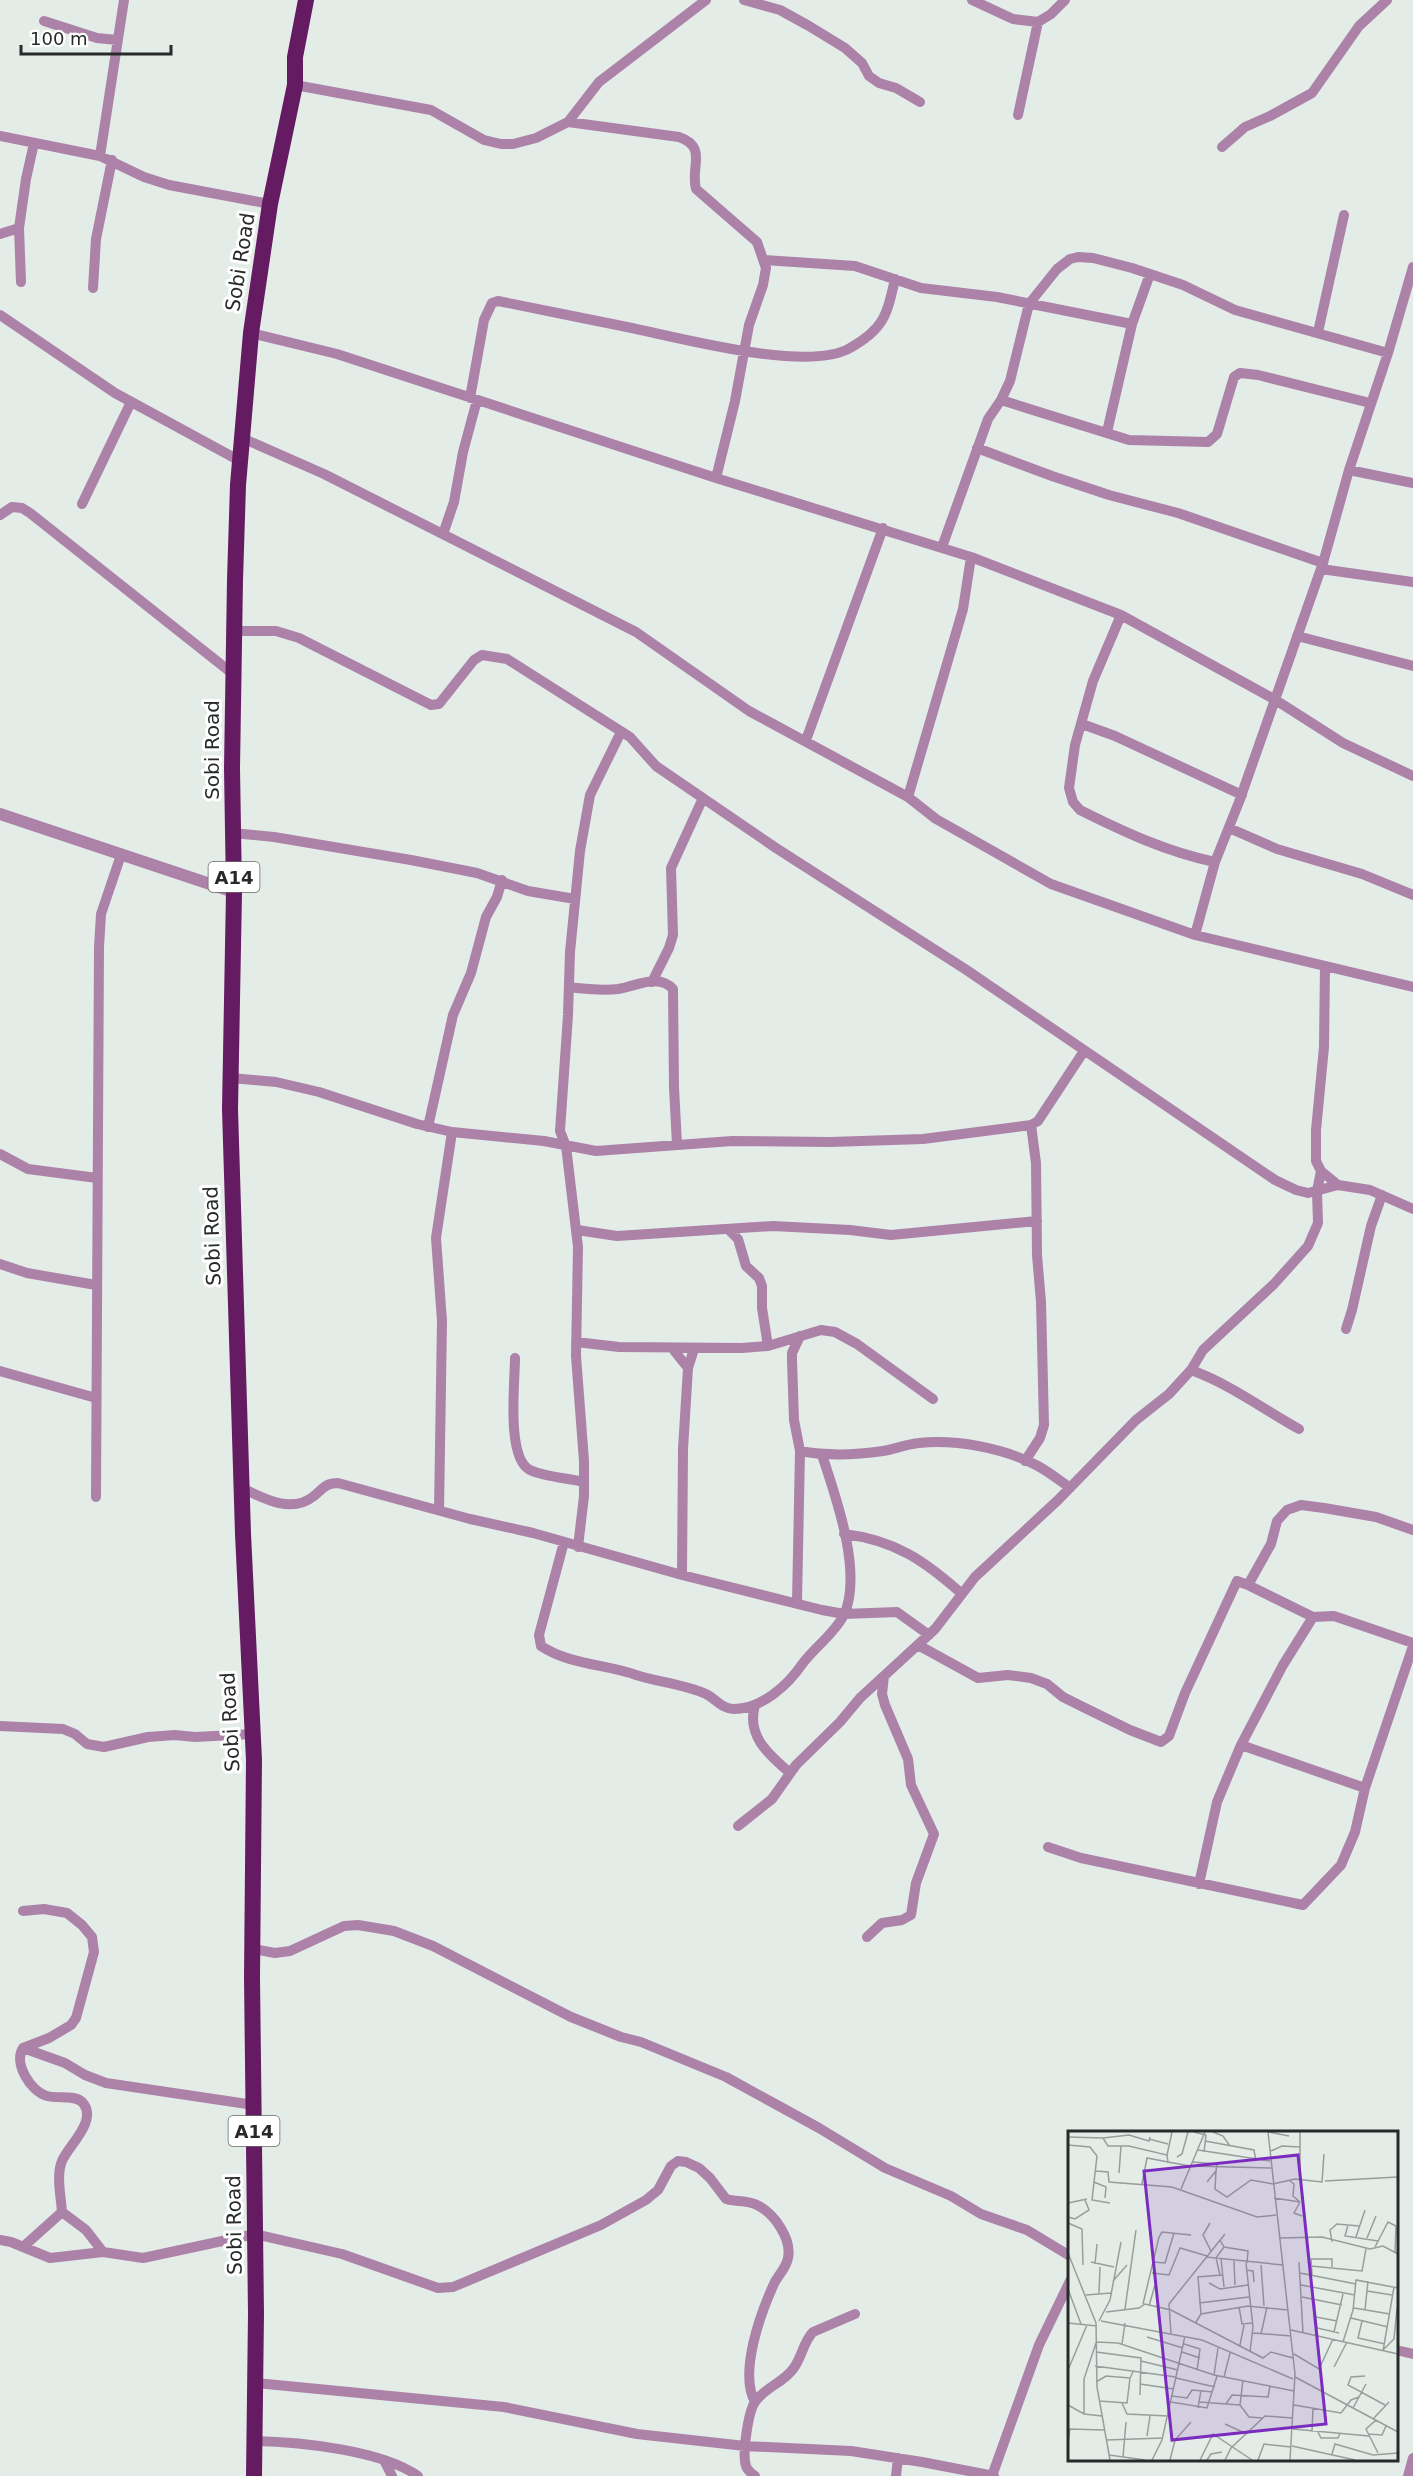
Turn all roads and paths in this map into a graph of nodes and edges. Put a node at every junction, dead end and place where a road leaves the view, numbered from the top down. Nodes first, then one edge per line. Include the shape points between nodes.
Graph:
1 (124, 0) edge
2 (306, 0) edge
3 (706, 0) edge
4 (744, 0) edge
5 (972, 0) edge
6 (1065, 0) edge
7 (1388, 0) edge
8 (44, 21) dead end
9 (1038, 22) junction
10 (117, 40) junction
11 (295, 85) junction
12 (920, 102) dead end
13 (1018, 115) dead end
14 (568, 122) junction
15 (0, 136) edge
16 (34, 142) junction
17 (1222, 147) dead end
18 (100, 156) junction
19 (112, 160) junction
20 (270, 204) junction
21 (1344, 215) dead end
22 (19, 228) junction
23 (0, 234) edge
24 (764, 260) junction
25 (1413, 267) edge
26 (1150, 274) junction
27 (895, 279) junction
28 (21, 282) dead end
29 (93, 288) dead end
30 (1029, 304) junction
31 (0, 315) edge
32 (1132, 324) junction
33 (1318, 332) junction
34 (251, 333) junction
35 (743, 352) junction
36 (1388, 353) junction
37 (474, 399) junction
38 (1001, 400) junction
39 (131, 402) junction
40 (1370, 403) junction
41 (1107, 432) junction
42 (242, 438) junction
43 (977, 448) junction
44 (240, 461) junction
45 (1349, 470) junction
46 (716, 478) junction
47 (1413, 483) edge
48 (82, 504) dead end
49 (0, 515) edge
50 (883, 528) junction
51 (443, 534) junction
52 (942, 547) junction
53 (971, 557) junction
54 (1322, 566) junction
55 (1413, 582) edge
56 (1121, 615) junction
57 (234, 631) junction
58 (1297, 636) junction
59 (1413, 666) edge
60 (233, 674) junction
61 (1274, 699) junction
62 (1082, 724) junction
63 (621, 732) junction
64 (806, 740) junction
65 (1413, 776) edge
66 (1242, 795) junction
67 (908, 797) junction
68 (703, 798) junction
69 (0, 814) edge
70 (1228, 828) junction
71 (233, 834) junction
72 (121, 855) junction
73 (1215, 862) junction
74 (502, 880) junction
75 (234, 892) junction
76 (1413, 895) edge
77 (575, 899) junction
78 (1196, 935) junction
79 (1325, 966) junction
80 (652, 982) junction
81 (569, 987) junction
82 (1413, 987) edge
83 (1084, 1051) junction
84 (231, 1078) junction
85 (1031, 1125) junction
86 (428, 1127) junction
87 (452, 1132) junction
88 (677, 1145) junction
89 (566, 1146) junction
90 (0, 1154) edge
91 (1321, 1171) junction
92 (97, 1178) junction
93 (1338, 1185) junction
94 (1317, 1191) junction
95 (1382, 1195) junction
96 (1413, 1209) edge
97 (1037, 1221) junction
98 (577, 1230) junction
99 (729, 1230) junction
100 (0, 1264) edge
101 (96, 1285) junction
102 (1346, 1329) dead end
103 (800, 1336) junction
104 (576, 1342) junction
105 (772, 1345) junction
106 (672, 1348) junction
107 (694, 1349) junction
108 (792, 1353) junction
109 (515, 1358) dead end
110 (688, 1368) junction
111 (1191, 1370) junction
112 (0, 1371) edge
113 (96, 1398) junction
114 (933, 1399) dead end
115 (1299, 1429) dead end
116 (800, 1451) junction
117 (822, 1455) junction
118 (1025, 1461) junction
119 (584, 1482) junction
120 (242, 1488) junction
121 (1070, 1488) junction
122 (96, 1497) dead end
123 (439, 1510) junction
124 (1413, 1530) edge
125 (844, 1534) junction
126 (564, 1542) junction
127 (578, 1546) junction
128 (682, 1575) junction
129 (1248, 1585) junction
130 (962, 1594) junction
131 (797, 1602) junction
132 (844, 1614) junction
133 (1313, 1617) junction
134 (929, 1635) junction
135 (1413, 1644) edge
136 (918, 1645) junction
137 (884, 1676) junction
138 (755, 1706) junction
139 (0, 1726) edge
140 (253, 1734) junction
141 (1241, 1745) junction
142 (790, 1773) junction
143 (1365, 1788) junction
144 (738, 1826) dead end
145 (1048, 1847) dead end
146 (1199, 1884) junction
147 (23, 1911) dead end
148 (867, 1937) dead end
149 (253, 1949) junction
150 (23, 2048) junction
151 (254, 2104) junction
152 (62, 2212) junction
153 (255, 2234) junction
154 (6, 2241) edge
155 (0, 2247) edge
156 (23, 2247) junction
157 (103, 2252) junction
158 (1068, 2255) edge
159 (1068, 2285) edge
160 (855, 2314) dead end
161 (1398, 2350) edge
162 (1413, 2354) edge
163 (256, 2383) junction
164 (755, 2402) junction
165 (255, 2441) junction
166 (745, 2446) junction
167 (898, 2458) junction
168 (1413, 2458) edge
169 (384, 2460) junction
170 (254, 2476) edge
171 (392, 2476) edge
172 (418, 2476) edge
173 (755, 2476) edge
174 (896, 2476) edge
175 (993, 2476) edge
176 (1408, 2476) edge

1 - 10 street
2 - 11 highway, Sobi Road / A14 via 295,57
3 - 14 street via 599,82
4 - 12 street via 780,10 809,26 845,48 879,83
5 - 9 street via 1013,19
6 - 9 street
7 - 17 street via 1359,26 1312,93 1245,127
8 - 10 street via 97,39
9 - 13 street
10 - 18 street
11 - 14 street via 431,110 484,140 501,144 536,138
11 - 20 highway, Sobi Road / A14
14 - 24 street via 690,141 696,149 696,189 757,242
15 - 16 street
16 - 18 street
16 - 22 street
18 - 19 street
19 - 20 street via 169,185
19 - 29 street via 96,239
20 - 34 highway, Sobi Road / A14
21 - 33 street
22 - 23 street
22 - 28 street
24 - 27 street via 855,266
24 - 35 street via 763,285
25 - 36 street
26 - 30 street via 1078,257 1056,269
26 - 32 street
26 - 33 street via 1235,310
27 - 30 street via 921,288
27 - 35 street via 884,321 849,350 823,356
30 - 32 street
30 - 38 street via 1010,381
31 - 39 street
32 - 41 street
33 - 36 street
34 - 37 street via 337,354
34 - 42 highway, Sobi Road / A14
35 - 37 street via 498,301 492,303 484,320
35 - 46 street
36 - 40 street
37 - 46 street
37 - 51 street via 454,502
38 - 41 street
38 - 43 street via 987,419
39 - 44 street
39 - 48 street
40 - 41 street via 1240,373 1230,386 1216,434 1208,442 1129,440
40 - 45 street
42 - 44 highway, Sobi Road / A14
42 - 51 street
43 - 52 street
43 - 54 street via 1075,484 1178,513
44 - 57 highway, Sobi Road / A14
45 - 47 street
45 - 54 street
46 - 50 street
49 - 60 street via 12,507 30,513
50 - 52 street
50 - 64 street
51 - 64 street via 636,632 749,711
52 - 53 street
53 - 56 street
53 - 67 street via 963,609
54 - 55 street
54 - 58 street
56 - 61 street
56 - 62 street via 1093,681
57 - 60 highway, Sobi Road / A14
57 - 63 street via 276,632 299,638 430,705 439,704 474,660 482,656 507,659
58 - 59 street
58 - 61 street
60 - 71 highway, Sobi Road / A14
61 - 65 street via 1343,743
61 - 66 street
62 - 66 street
62 - 73 street via 1068,788 1080,810 1146,842
63 - 68 street via 656,766
63 - 77 street via 590,795
64 - 67 street
66 - 70 street
67 - 78 street via 936,819 1051,884
68 - 80 street via 670,867 672,935
68 - 83 street
69 - 72 street
70 - 73 street
70 - 76 street via 1277,849 1362,873
71 - 74 street via 411,860
71 - 75 highway, Sobi Road / A14
72 - 75 street
72 - 92 street via 101,914
73 - 78 street
74 - 77 street via 528,891
74 - 86 street via 453,1015
75 - 84 highway, Sobi Road / A14
77 - 81 street
78 - 79 street
79 - 82 street
79 - 91 street via 1324,1047 1316,1130 1316,1161
80 - 81 street via 617,989
80 - 88 street via 668,983 673,989
81 - 89 street via 560,1131
83 - 85 street via 1038,1121
83 - 94 street via 1275,1180 1296,1190
84 - 86 street via 276,1082 319,1092
84 - 120 highway, Sobi Road / A14 via 231,1202
85 - 88 street via 923,1139
85 - 97 street
86 - 87 street
87 - 89 street
87 - 123 street via 436,1238 442,1321
88 - 89 street via 596,1151
89 - 98 street
90 - 92 street via 28,1169
91 - 93 street
91 - 94 street
92 - 101 street
93 - 94 street
93 - 95 street
94 - 111 street via 1318,1223 1308,1246 1274,1284 1203,1350
95 - 96 street
95 - 102 street
97 - 99 street via 891,1235 773,1226
97 - 118 street via 1044,1425
98 - 99 street via 617,1236
98 - 104 street
99 - 105 street via 738,1239 746,1266 762,1286 762,1308
100 - 101 street via 27,1273
101 - 113 street
103 - 105 street
103 - 108 street
103 - 114 street via 822,1330 835,1332
104 - 106 street
104 - 119 street
105 - 107 street
105 - 108 street
106 - 107 street
106 - 110 street
107 - 110 street
108 - 116 street via 794,1420
109 - 119 street via 514,1428 521,1462 529,1469
110 - 128 street
111 - 115 street via 1227,1386
111 - 121 street
112 - 113 street
113 - 122 street
116 - 117 street
116 - 131 street
117 - 118 street via 939,1442 963,1444
117 - 125 street
118 - 121 street
119 - 127 street
120 - 123 street via 294,1505 303,1504 330,1483 338,1483
120 - 140 highway, Sobi Road / A14
121 - 130 street via 975,1577
123 - 126 street
124 - 129 street via 1376,1517 1300,1505 1287,1510 1277,1521 1271,1544
125 - 130 street via 899,1549 929,1565
125 - 132 street via 851,1574
126 - 127 street
126 - 138 street via 539,1635 541,1646 581,1663 696,1691 731,1709
127 - 128 street
128 - 131 street
129 - 133 street
129 - 136 street via 1237,1581 1169,1736 1161,1742 1063,1697 1047,1684 1008,1675 978,1678
130 - 134 street
131 - 132 street
132 - 134 street via 897,1612
132 - 138 street via 781,1689
133 - 135 street via 1334,1616
133 - 141 street
134 - 136 street
135 - 143 street
136 - 137 street
137 - 142 street
137 - 148 street via 885,1705 908,1759 912,1785 934,1834 916,1883 911,1915 882,1923
138 - 142 street via 752,1716 761,1745
139 - 140 street via 63,1729 87,1744 104,1747 148,1737
140 - 149 highway, Sobi Road / A14
141 - 143 street
141 - 146 street via 1217,1802
142 - 144 street via 772,1799
143 - 146 street via 1355,1832 1341,1865 1303,1905
145 - 146 street
147 - 150 street via 44,1908 67,1913 92,1937 94,1952 71,2025
149 - 151 highway, Sobi Road / A14
149 - 158 street via 290,1951 351,1925 394,1931 571,2017 726,2077 885,2168 951,2196 981,2214 1027,2230
150 - 151 street via 106,2083
150 - 152 street via 19,2062 38,2091 45,2096 75,2098 86,2109 84,2129 61,2163
151 - 153 highway, Sobi Road / A14
152 - 156 street
152 - 157 street via 86,2230
153 - 157 street via 143,2258
153 - 163 highway, Sobi Road / A14
153 - 164 street via 342,2254 438,2288 453,2288 601,2225 654,2195 671,2166 678,2161 686,2162 710,2178 726,2199 758,2205 778,2225 789,2246 785,2266 773,2285 759,2326 750,2363 749,2385
154 - 155 street
154 - 156 street
156 - 157 street via 50,2258
159 - 175 street via 1039,2344
160 - 164 street via 813,2332 790,2373
161 - 162 street
163 - 165 highway, Sobi Road / A14
163 - 166 street via 504,2407 637,2434
164 - 166 street
165 - 169 street
165 - 170 highway, Sobi Road / A14
166 - 167 street via 851,2451
166 - 173 street via 745,2465
167 - 174 street
167 - 175 street
168 - 176 street
169 - 171 street
169 - 172 street

